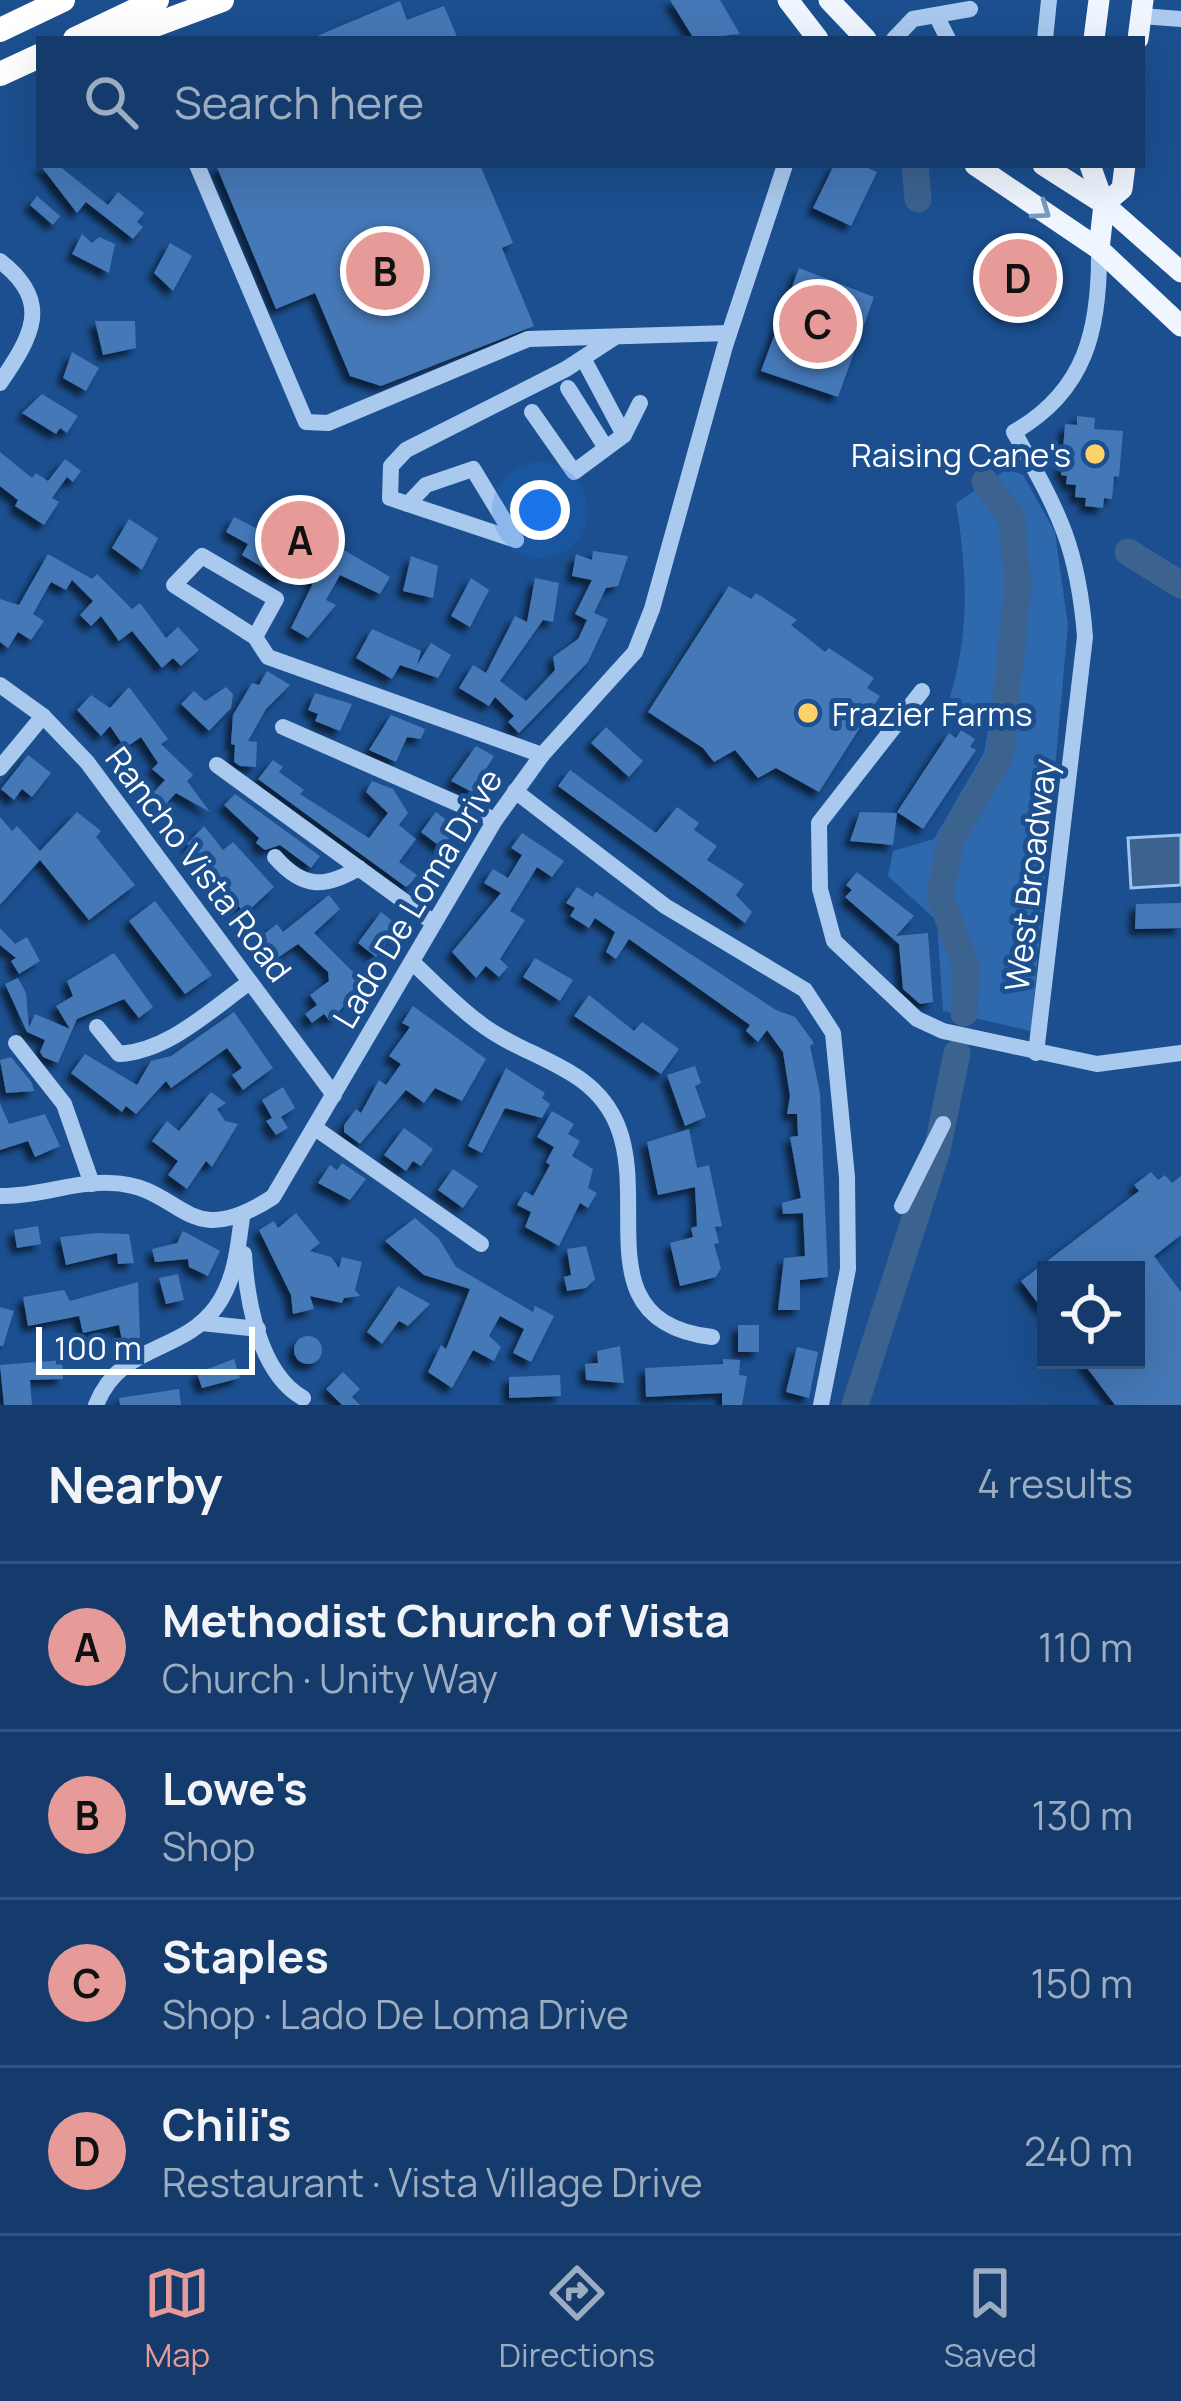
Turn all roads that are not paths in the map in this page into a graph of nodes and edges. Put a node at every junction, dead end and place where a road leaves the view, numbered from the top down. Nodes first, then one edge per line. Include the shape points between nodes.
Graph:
1 (28, 0) edge
2 (63, 0) edge
3 (157, 0) edge
4 (222, 0) edge
5 (788, 0) edge
6 (830, 0) edge
7 (1049, 0) edge
8 (1084, 0) edge
9 (1099, 1) edge
10 (963, 6) edge
11 (936, 15) junction
12 (0, 17) edge
13 (1140, 18) edge
14 (1181, 19) edge
15 (0, 30) edge
16 (81, 36) edge
17 (114, 36) edge
18 (816, 36) edge
19 (863, 36) edge
20 (897, 36) edge
21 (946, 36) edge
22 (1045, 36) edge
23 (1094, 36) edge
24 (36, 57) edge
25 (0, 74) edge
26 (198, 168) edge
27 (784, 168) edge
28 (979, 168) edge
29 (1048, 168) edge
30 (1091, 168) edge
31 (1125, 168) edge
32 (1104, 204) junction
33 (1099, 249) junction
34 (1, 260) edge
35 (1181, 272) edge
36 (1181, 326) edge
37 (729, 333) junction
38 (615, 336) junction
39 (583, 358) junction
40 (0, 382) edge
41 (568, 388) dead end
42 (640, 403) dead end
43 (532, 412) dead end
44 (624, 435) junction
45 (606, 448) junction
46 (408, 504) junction
47 (255, 637) junction
48 (0, 685) edge
49 (922, 691) dead end
50 (43, 716) junction
51 (283, 727) dead end
52 (542, 755) junction
53 (217, 765) dead end
54 (0, 768) edge
55 (515, 791) junction
56 (495, 820) junction
57 (274, 857) dead end
58 (359, 868) junction
59 (434, 922) junction
60 (412, 962) junction
61 (250, 982) junction
62 (98, 1027) dead end
63 (16, 1043) dead end
64 (1036, 1053) junction
65 (1181, 1053) edge
66 (334, 1095) junction
67 (943, 1124) dead end
68 (315, 1128) junction
69 (92, 1184) junction
70 (0, 1196) edge
71 (902, 1206) dead end
72 (242, 1217) junction
73 (482, 1244) dead end
74 (201, 1323) junction
75 (258, 1329) junction
76 (712, 1337) dead end
77 (303, 1398) dead end
78 (95, 1405) edge
79 (821, 1405) edge

1 - 12 highway
2 - 15 highway
3 - 16 highway
4 - 17 highway
5 - 18 main road
6 - 19 main road
7 - 22 street
8 - 9 street
9 - 23 main road
10 - 11 street
11 - 20 street via 913,19
11 - 21 street
13 - 14 street
24 - 25 highway
26 - 38 street via 306,422 328,423 528,339
27 - 37 street, Lado De Loma Drive
28 -> 33 main road
29 - 32 main road
30 - 32 main road
31 - 32 main road via 1122,189
32 - 33 main road
32 - 35 main road
33 - 36 main road
33 - 64 street, West Broadway via 1100,287 1074,382 1057,404 1014,432 1069,533 1085,637
34 - 40 street via 35,318
37 - 38 street
37 - 52 street, Lado De Loma Drive via 635,652
38 - 39 street
39 - 44 street
39 - 46 street via 406,450 391,466 387,489
41 - 45 street
42 - 44 street
43 - 45 street via 574,472
44 - 45 street
46 - 46 street via 451,518 516,540 473,469 426,485
47 - 47 street via 174,585 202,556 276,599
47 - 52 street via 268,657
48 - 50 street, Rancho Vista Road
49 - 64 street via 819,823 815,854 834,941 917,1019
50 - 54 street
50 - 61 street, Rancho Vista Road via 87,762
51 - 56 street
52 - 55 street, Lado De Loma Drive
53 - 58 street
55 - 56 street, Lado De Loma Drive
55 - 79 street via 665,906 805,990 833,1033 848,1269
56 - 59 street, Lado De Loma Drive
57 - 58 street via 292,876 319,885
58 - 59 street
59 - 60 street, Lado De Loma Drive
60 - 66 street, Lado De Loma Drive
60 - 76 street via 483,1026 575,1072 608,1106 624,1149 635,1286 652,1317 681,1333
61 - 62 street via 138,1053 119,1054
61 - 66 street, Rancho Vista Road
63 - 69 street via 64,1104
64 - 65 street via 1097,1064
66 - 68 street, Lado De Loma Drive
67 - 71 street
68 - 72 street, Lado De Loma Drive via 273,1197
68 - 73 street
69 - 70 street
69 - 72 street via 136,1188 195,1220
72 - 74 street via 236,1264
72 - 75 street
74 - 75 street
74 - 78 street via 130,1358
75 - 77 street via 274,1372

